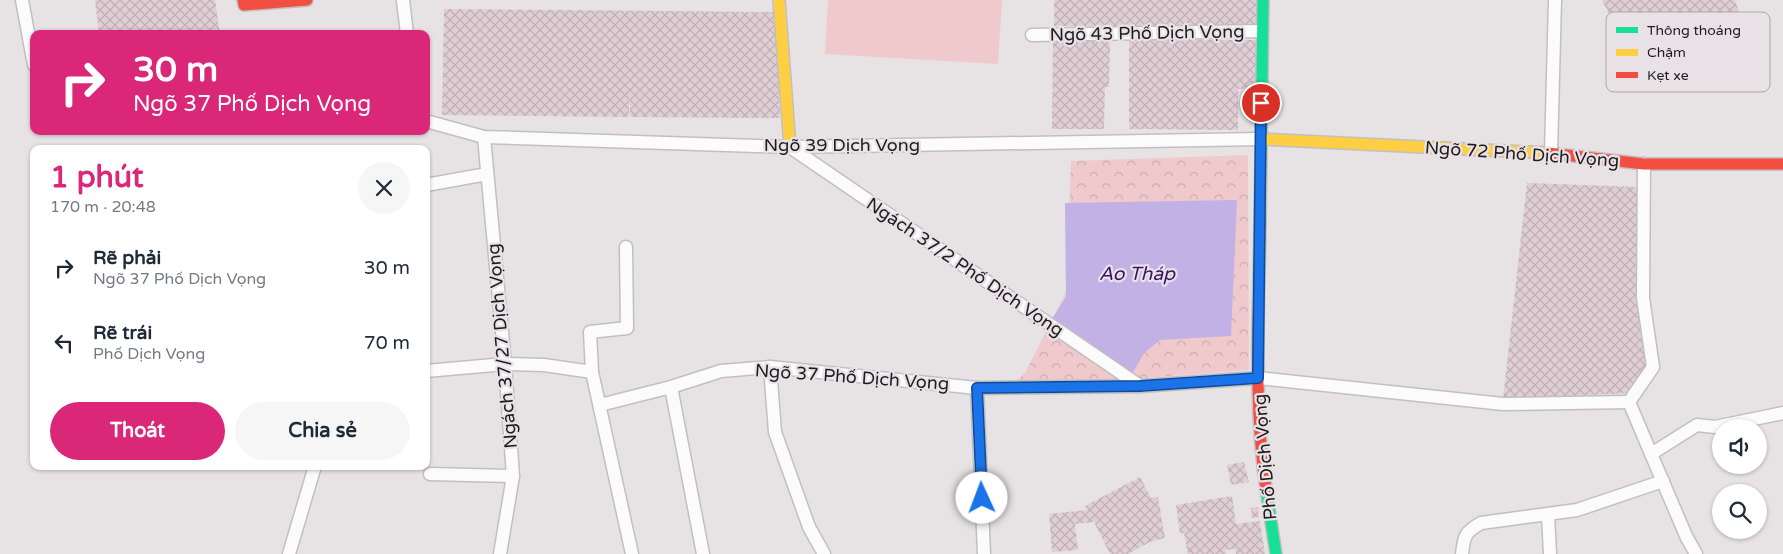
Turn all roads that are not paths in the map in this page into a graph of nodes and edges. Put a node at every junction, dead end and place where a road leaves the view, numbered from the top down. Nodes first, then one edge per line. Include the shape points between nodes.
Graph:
1 (22, 0) edge
2 (243, 0) edge
3 (307, 0) edge
4 (403, 0) edge
5 (779, 0) edge
6 (1263, 0) edge
7 (1555, 0) edge
8 (407, 30) edge
9 (1262, 31) junction
10 (1032, 35) dead end
11 (30, 43) edge
12 (430, 122) edge
13 (484, 137) junction
14 (1260, 139) junction
15 (790, 147) junction
16 (1551, 153) junction
17 (1644, 164) junction
18 (1783, 164) edge
19 (487, 174) junction
20 (430, 184) edge
21 (626, 247) dead end
22 (505, 364) junction
23 (770, 367) junction
24 (430, 371) edge
25 (592, 372) junction
26 (1258, 378) junction
27 (1140, 386) junction
28 (671, 387) junction
29 (977, 388) junction
30 (1629, 402) junction
31 (600, 405) junction
32 (1783, 413) edge
33 (1651, 454) junction
34 (315, 470) edge
35 (430, 474) dead end
36 (513, 476) junction
37 (1663, 481) junction
38 (1548, 515) junction
39 (289, 554) edge
40 (500, 554) edge
41 (632, 554) edge
42 (703, 554) edge
43 (824, 554) edge
44 (984, 554) edge
45 (1276, 554) edge
46 (1462, 554) edge
47 (1550, 554) edge
48 (1696, 554) edge

1 - 11 lane
2 - 3 street via 244,5
4 - 8 lane
5 - 15 street
6 - 9 street, Phố Dịch Vọng
7 - 16 lane
9 - 10 lane, Ngõ 43 Phố Dịch Vọng
9 - 14 street, Phố Dịch Vọng
12 - 13 lane, Ngõ 39 Dịch Vọng
13 - 15 lane, Ngõ 39 Dịch Vọng
13 - 19 lane, Ngách 37/27 Dịch Vọng
14 - 15 lane, Ngõ 39 Dịch Vọng
14 - 16 street, Ngõ 72 Phố Dịch Vọng
14 - 26 street, Phố Dịch Vọng
15 - 27 lane, Ngách 37/2 Phố Dịch Vọng
16 - 17 street, Ngõ 72 Phố Dịch Vọng
17 - 18 street, Ngõ 72 Phố Dịch Vọng
17 - 30 lane via 1643,298 1653,367
19 - 20 lane
19 - 22 lane, Ngách 37/27 Dịch Vọng
21 - 25 lane via 627,328 590,332
22 - 24 lane
22 - 25 lane via 544,365
22 - 36 lane, Ngách 37/27 Dịch Vọng
23 - 28 lane, Ngõ 37 Phố Dịch Vọng via 721,370
23 - 29 lane, Ngõ 37 Phố Dịch Vọng
23 - 43 lane via 775,432 809,527
25 - 31 lane
26 - 27 lane, Ngõ 37 Phố Dịch Vọng
26 - 30 lane, Ngõ 37 Phố Dịch Vọng via 1503,404
26 - 45 street, Phố Dịch Vọng via 1263,469
27 - 29 lane, Ngõ 37 Phố Dịch Vọng
28 - 31 lane, Ngõ 37 Phố Dịch Vọng
28 - 42 lane
29 - 44 lane
30 - 33 lane
31 - 41 lane
32 - 33 lane via 1715,427 1696,425
33 - 37 lane
34 - 39 lane
35 - 36 lane
36 - 40 lane, Ngách 37/27 Dịch Vọng
37 - 38 lane via 1577,510
37 - 48 lane
38 - 46 lane via 1481,523 1468,531
38 - 47 lane

